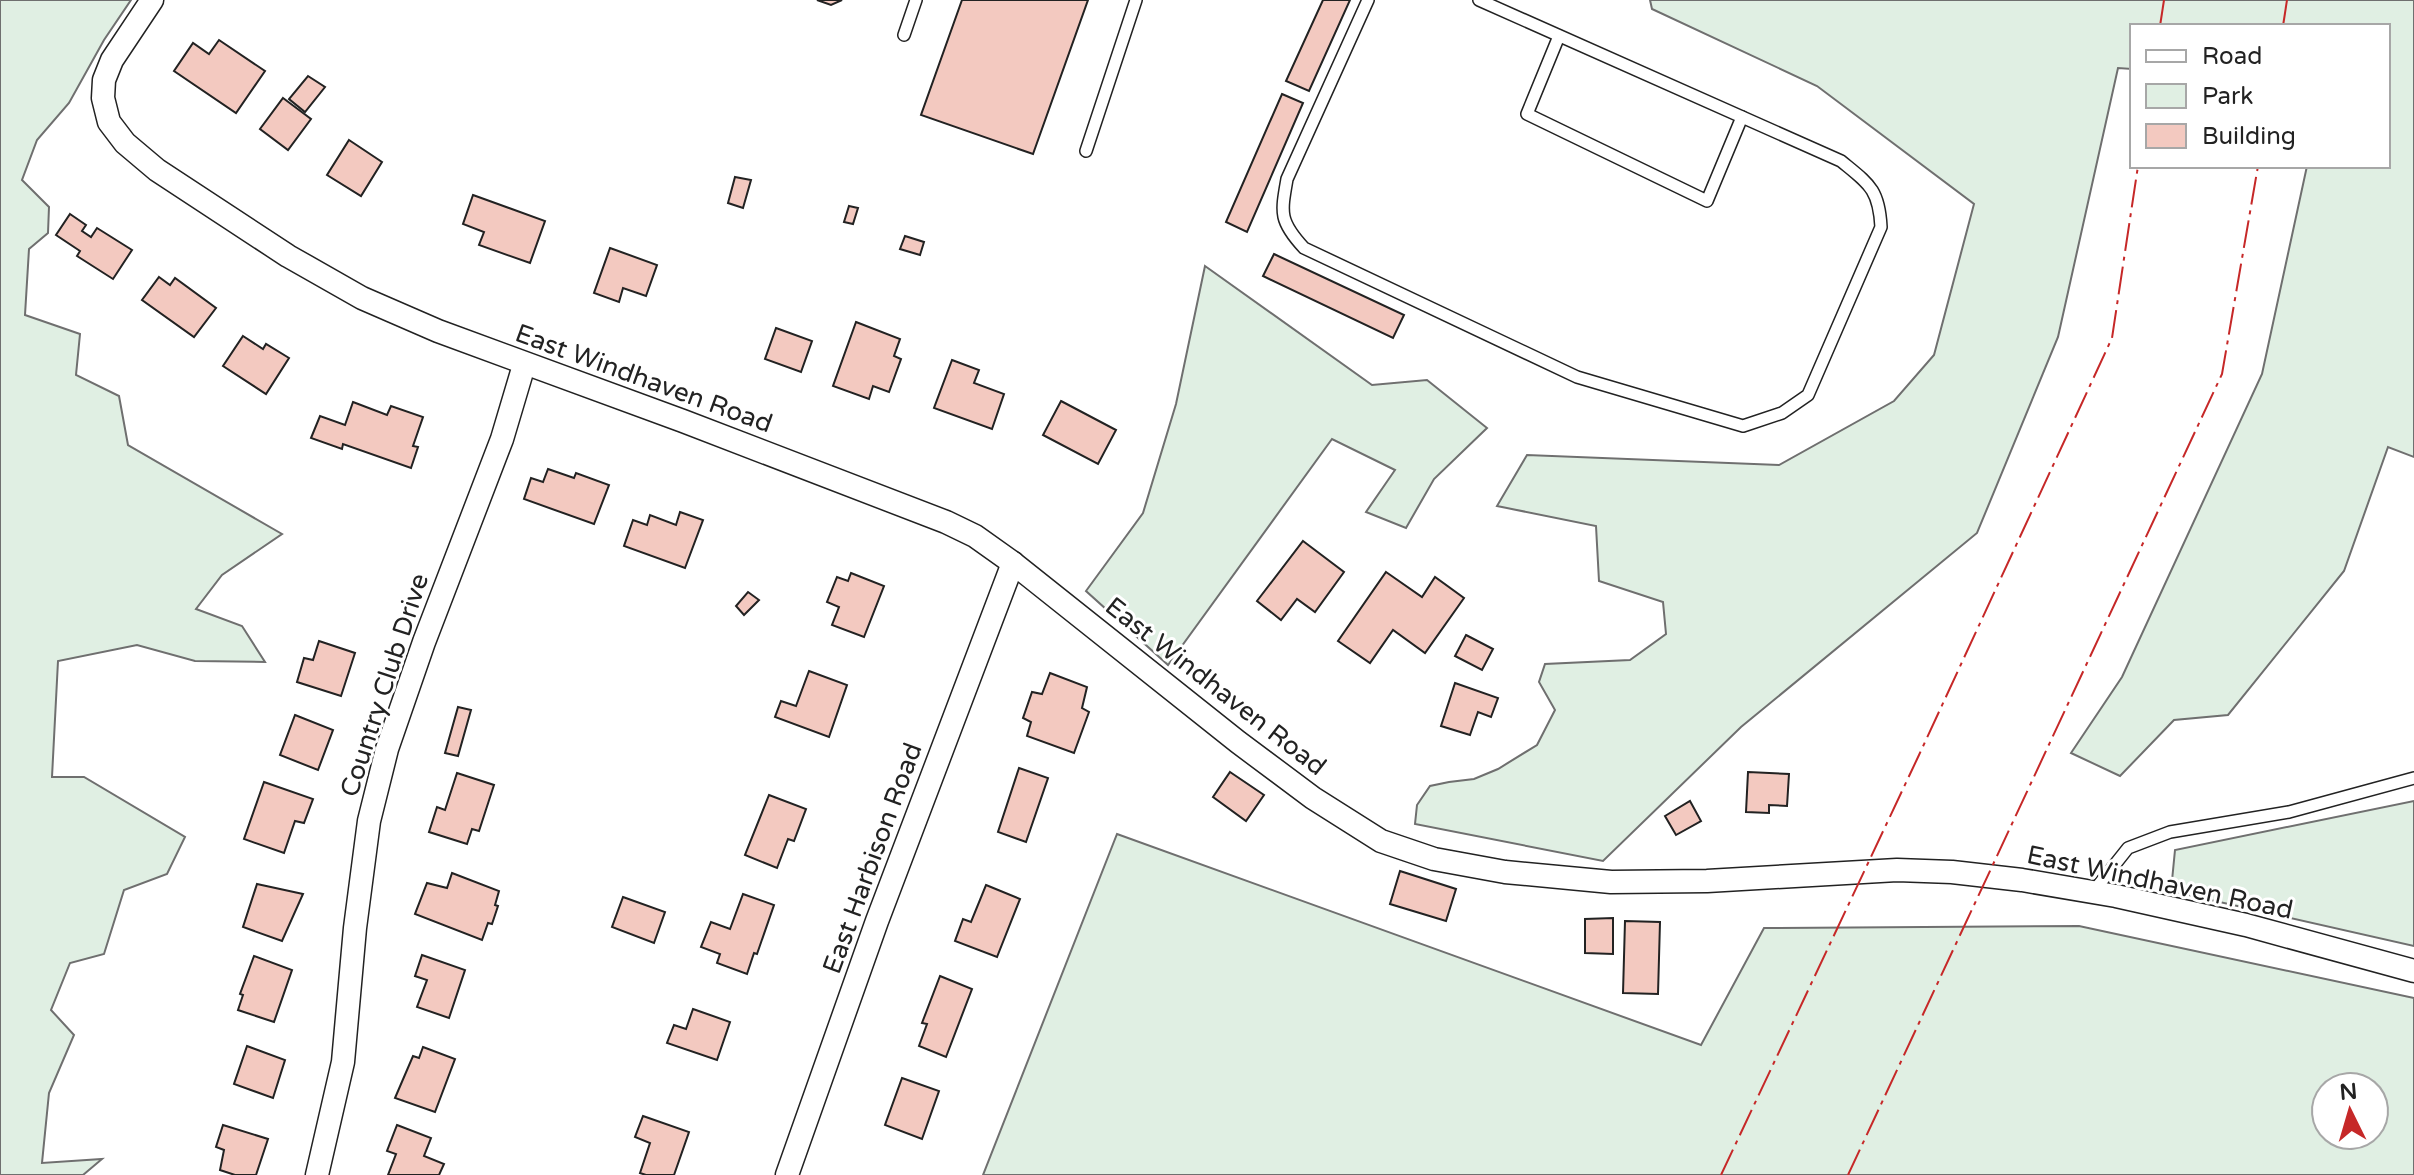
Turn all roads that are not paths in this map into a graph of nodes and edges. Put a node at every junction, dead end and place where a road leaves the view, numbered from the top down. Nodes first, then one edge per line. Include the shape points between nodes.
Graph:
1 (152, 0) edge
2 (916, 0) edge
3 (1136, 0) edge
4 (1368, 0) edge
5 (1479, 0) edge
6 (904, 35) dead end
7 (1559, 36) junction
8 (1742, 117) junction
9 (1086, 151) dead end
10 (524, 365) junction
11 (1013, 563) junction
12 (2414, 778) edge
13 (2093, 892) junction
14 (2414, 971) edge
15 (317, 1175) edge
16 (787, 1175) edge

1 - 10 street, East Windhaven Road via 104,80 109,122 125,143 288,256 362,298
2 - 6 lane
3 - 9 lane
4 - 8 lane via 1287,179 1282,209 1288,230 1304,248 1577,377 1743,426 1782,413 1808,395 1881,227 1880,206 1870,186 1841,161
5 - 7 lane
7 - 8 lane
7 - 8 lane via 1527,114 1707,201
10 - 11 street, East Windhaven Road via 946,522
10 - 15 street, Country Club Drive via 502,439 424,642 369,821 343,1062
11 - 13 street, East Windhaven Road via 1313,798 1381,841 1434,859 1611,882 1897,870 1952,872
11 - 16 street, East Harbison Road
12 - 13 lane via 2289,812 2170,832 2128,848
13 - 14 street, East Windhaven Road via 2246,925

